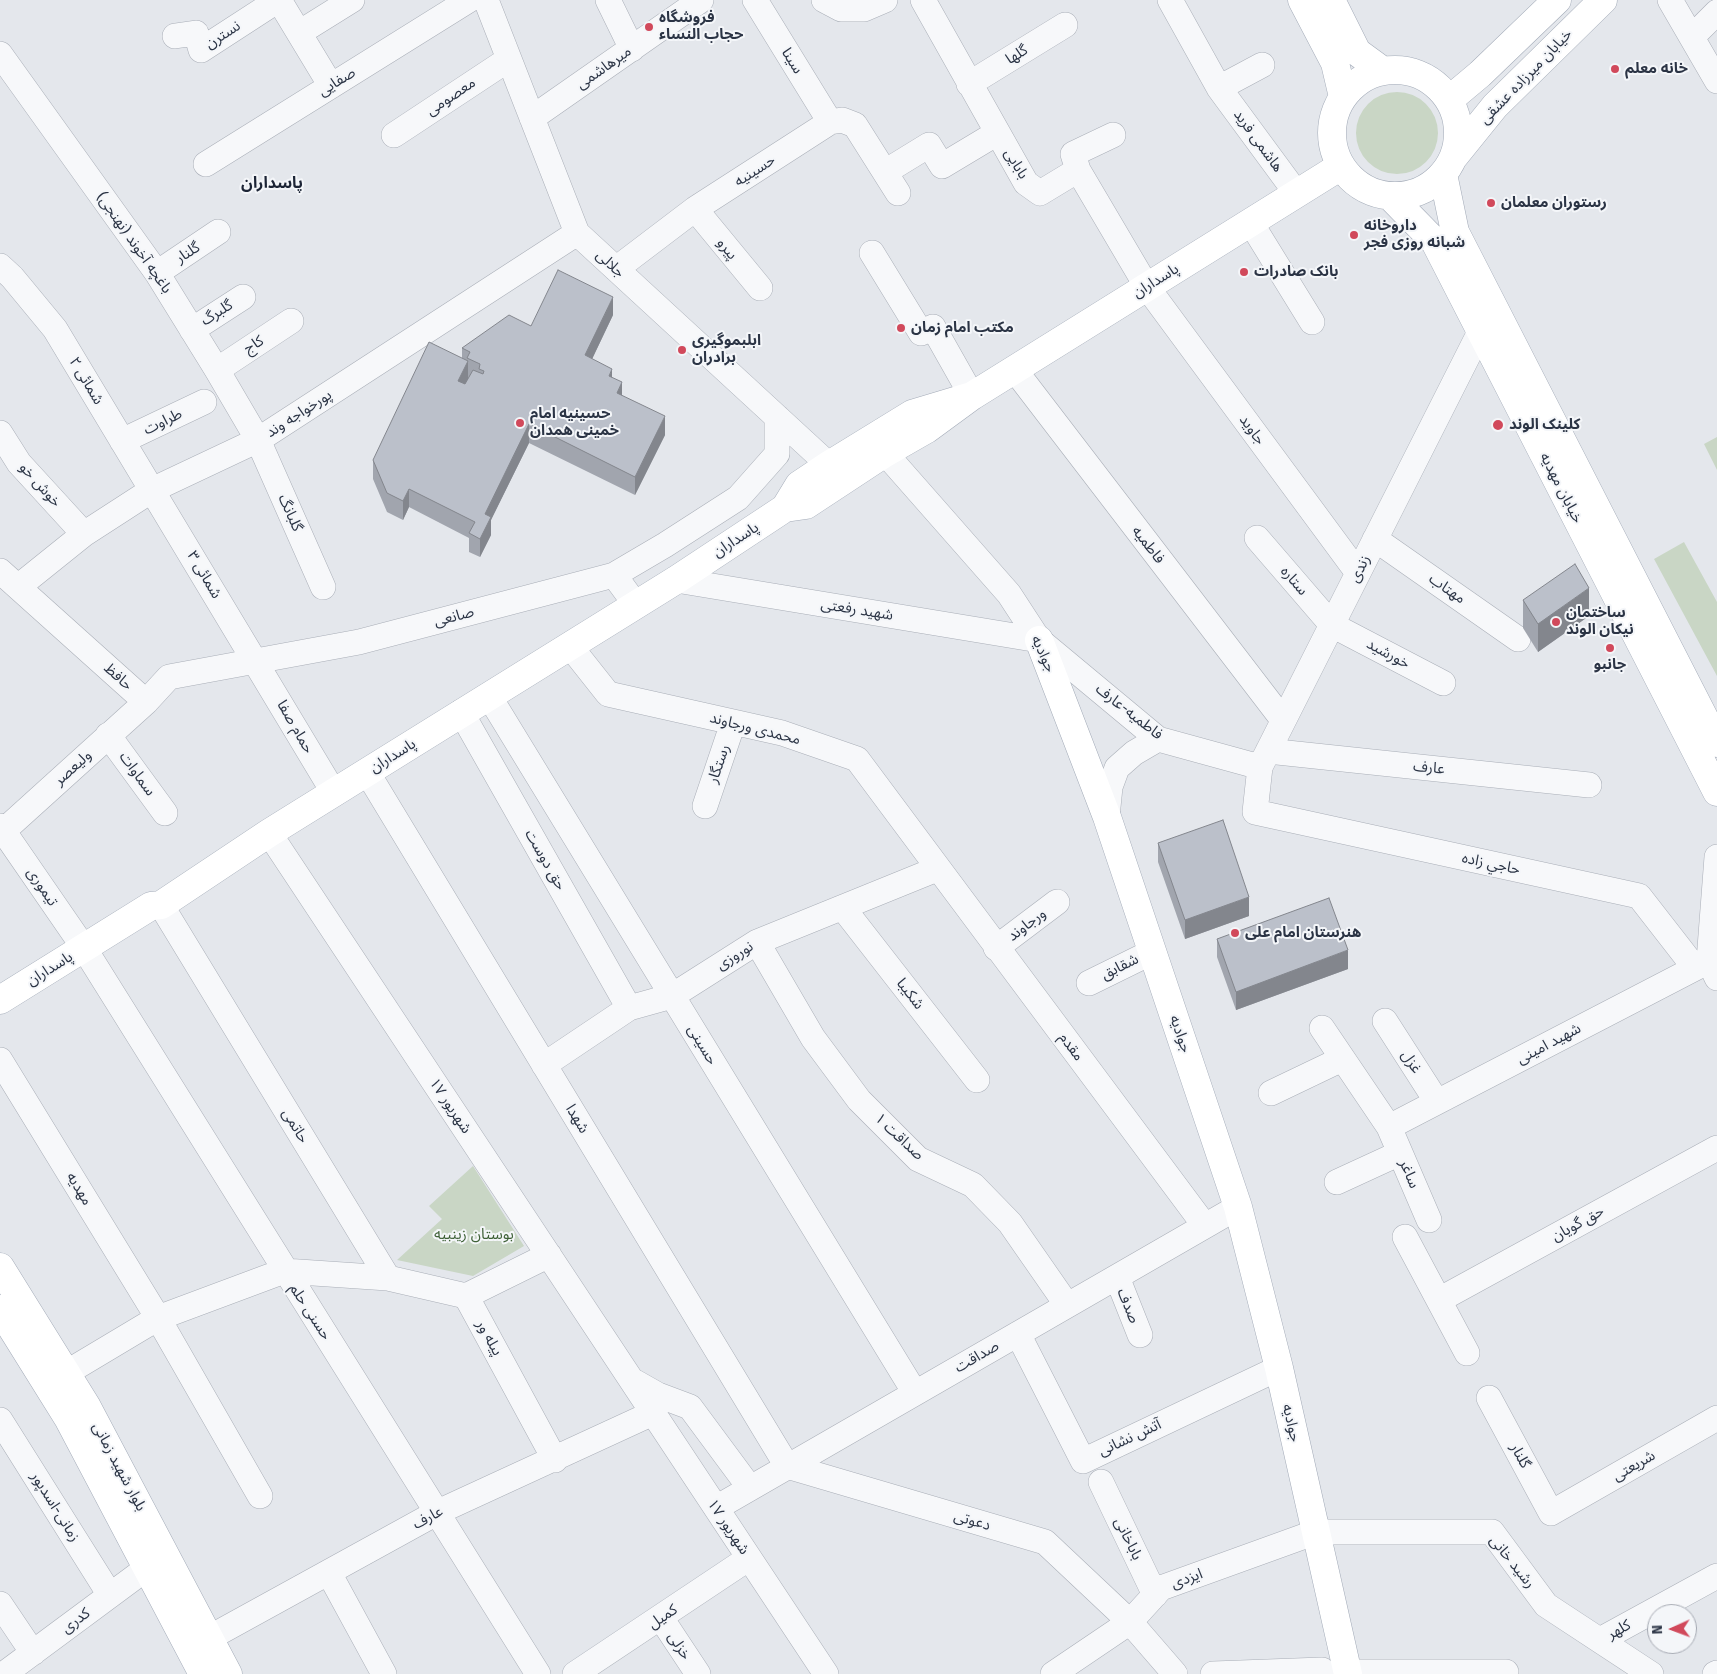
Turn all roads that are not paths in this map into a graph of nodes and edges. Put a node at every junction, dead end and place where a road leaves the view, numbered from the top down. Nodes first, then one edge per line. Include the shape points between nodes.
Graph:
1 (279, 0) edge
2 (352, 0) edge
3 (469, 0) edge
4 (486, 0) edge
5 (608, 0) edge
6 (701, 0) edge
7 (755, 0) edge
8 (824, 0) edge
9 (885, 0) edge
10 (923, 0) edge
11 (1170, 0) edge
12 (1302, 0) edge
13 (1331, 0) edge
14 (1557, 0) edge
15 (1602, 0) edge
16 (1670, 0) edge
17 (1717, 12) edge
18 (1065, 25) dead end
19 (299, 33) junction
20 (175, 36) dead end
21 (1692, 37) junction
22 (632, 49) junction
23 (0, 54) edge
24 (508, 59) junction
25 (1262, 65) dead end
26 (1383, 71) junction
27 (1717, 81) edge
28 (970, 84) junction
29 (331, 86) junction
30 (1218, 88) junction
31 (1343, 97) junction
32 (1449, 100) junction
33 (532, 118) junction
34 (830, 122) junction
35 (997, 133) junction
36 (394, 135) dead end
37 (1113, 135) dead end
38 (206, 164) dead end
39 (1341, 166) junction
40 (1448, 166) junction
41 (1078, 170) junction
42 (885, 172) junction
43 (898, 193) dead end
44 (1296, 194) junction
45 (1390, 196) junction
46 (695, 210) junction
47 (1251, 222) junction
48 (218, 232) dead end
49 (577, 233) junction
50 (872, 253) dead end
51 (616, 269) junction
52 (157, 273) junction
53 (4, 276) edge
54 (1147, 287) junction
55 (760, 288) dead end
56 (243, 297) dead end
57 (291, 321) dead end
58 (1312, 322) dead end
59 (192, 330) junction
60 (1481, 330) junction
61 (1014, 369) junction
62 (217, 370) junction
63 (972, 396) junction
64 (204, 402) dead end
65 (777, 418) junction
66 (0, 433) edge
67 (258, 440) junction
68 (122, 441) junction
69 (885, 453) junction
70 (828, 465) junction
71 (152, 490) junction
72 (784, 508) junction
73 (84, 534) junction
74 (1257, 538) dead end
75 (1375, 539) junction
76 (1358, 573) junction
77 (614, 575) junction
78 (9, 579) edge
79 (676, 580) junction
80 (323, 586) dead end
81 (636, 605) junction
82 (1332, 625) junction
83 (1518, 639) dead end
84 (1039, 640) junction
85 (570, 646) junction
86 (256, 660) junction
87 (1443, 683) dead end
88 (489, 696) junction
89 (146, 702) junction
90 (460, 712) junction
91 (1283, 720) junction
92 (733, 723) junction
93 (108, 735) junction
94 (1158, 739) junction
95 (1717, 743) edge
96 (1264, 759) junction
97 (367, 772) junction
98 (1590, 785) dead end
99 (1717, 792) edge
100 (334, 793) junction
101 (705, 806) dead end
102 (1255, 812) joint
103 (165, 813) dead end
104 (1107, 817) junction
105 (1, 830) edge
106 (269, 833) junction
107 (1717, 856) edge
108 (937, 868) junction
109 (1057, 902) dead end
110 (161, 905) junction
111 (843, 908) junction
112 (757, 942) junction
113 (84, 948) junction
114 (996, 948) junction
115 (1152, 952) junction
116 (1707, 969) edge
117 (1089, 982) dead end
118 (672, 996) junction
119 (0, 1000) edge
120 (629, 1008) junction
121 (1385, 1021) dead end
122 (1322, 1028) dead end
123 (1342, 1059) junction
124 (0, 1060) edge
125 (544, 1065) junction
126 (977, 1080) dead end
127 (1271, 1093) dead end
128 (1437, 1102) junction
129 (1389, 1127) junction
130 (1717, 1148) edge
131 (1400, 1154) junction
132 (1337, 1182) dead end
133 (1238, 1207) junction
134 (1429, 1220) dead end
135 (1205, 1226) junction
136 (1405, 1237) dead end
137 (549, 1255) junction
138 (0, 1267) edge
139 (284, 1271) junction
140 (1117, 1277) junction
141 (388, 1278) junction
142 (466, 1296) junction
143 (1439, 1300) junction
144 (1067, 1305) junction
145 (0, 1309) edge
146 (158, 1318) junction
147 (1018, 1334) junction
148 (1140, 1335) dead end
149 (1467, 1353) dead end
150 (1279, 1368) junction
151 (66, 1373) junction
152 (631, 1379) junction
153 (915, 1393) junction
154 (1489, 1398) dead end
155 (653, 1413) junction
156 (1717, 1418) edge
157 (0, 1420) edge
158 (555, 1460) junction
159 (787, 1466) junction
160 (1101, 1482) dead end
161 (750, 1488) junction
162 (260, 1496) dead end
163 (716, 1508) junction
164 (438, 1512) junction
165 (1551, 1513) joint
166 (1316, 1532) junction
167 (749, 1558) junction
168 (147, 1568) junction
169 (328, 1572) junction
170 (1717, 1576) edge
171 (110, 1595) junction
172 (1155, 1595) junction
173 (0, 1604) edge
174 (661, 1618) junction
175 (1130, 1622) junction
176 (209, 1638) junction
177 (1600, 1640) junction
178 (33, 1652) junction
179 (1506, 1672) dead end
180 (1340, 1673) edge
181 (4, 1674) edge
182 (203, 1674) edge
183 (228, 1674) edge
184 (384, 1674) edge
185 (538, 1674) edge
186 (575, 1674) edge
187 (698, 1674) edge
188 (826, 1674) edge
189 (1053, 1674) edge
190 (1174, 1674) edge
191 (1214, 1674) edge
192 (1651, 1674) edge

1 - 19 street
1 - 20 street, نسترن via 201,50 196,33
2 - 19 street
3 - 29 street, صفایی
4 - 24 street, جلالی
5 - 22 street
6 - 22 street, میرهاشمی
7 - 34 street, سینا
8 - 9 street via 842,9 864,9
10 - 28 street, بابایی
11 - 30 street, هاشمی فرید
12 - 31 main road via 1334,63
13 - 26 main road via 1357,52
14 - 32 main road
15 - 40 main road, خیابان میرزاده عشقی via 1495,106
16 - 21 street
17 - 21 street
18 - 28 street, گلها
19 - 29 street
21 - 27 street
22 - 33 street, میرهاشمی
23 - 52 street, باغچه آخوند (نهنجی)
24 - 33 street, جلالی
24 - 36 street, معصومی
25 - 30 street
26 - 31 main road via 1367,76
26 - 32 main road via 1402,70 1420,75 1436,85
28 - 35 street, بابایی
29 - 38 street, صفایی
30 - 44 street, هاشمی فرید
31 - 39 main road via 1335,113 1332,131 1334,149
32 - 40 main road via 1457,118 1458,138
33 - 49 street, جلالی
34 - 42 street via 842,120 854,125
34 - 46 street, حسینیه
35 - 41 street, بابایی via 1026,183 1040,193
35 - 42 street via 942,166 929,145
37 - 41 street via 1073,154
39 - 44 main road, پاسداران
39 - 45 main road via 1354,181 1371,192
40 - 45 main road via 1428,187 1410,195
40 - 95 main road, خیابان مهدیه via 1455,232
41 - 54 street
42 - 43 street
44 - 47 main road, پاسداران
45 - 60 main road, خیابان مهدیه via 1435,242
46 - 51 street, حسینیه
46 - 55 street, پیرو
47 - 54 main road, پاسداران
47 - 58 street
48 - 52 street, گلنار
49 - 51 street, جلالی
49 - 67 street, پورخواجه وند
50 - 63 street via 921,333 933,327
51 - 65 street, جلالی
52 - 59 street, باغچه آخوند (نهنجی)
53 - 68 street, شمائی ۲ via 55,330
54 - 61 main road, پاسداران
54 - 76 street, جاوید
56 - 59 street, گلبرگ
57 - 62 street, کاج
59 - 62 street, باغچه آخوند (نهنجی)
60 - 75 street, زندی
60 - 99 main road, خیابان مهدیه
61 - 63 main road, پاسداران
61 - 91 street, فاطمیه
62 - 67 street, باغچه آخوند (نهنجی)
63 - 69 main road, پاسداران via 927,429
63 - 70 main road, پاسداران via 912,414
64 - 68 street, طراوت
65 - 70 street, جلالی
65 - 77 street, صانعی via 777,454 738,498
66 - 73 street, خوش خو via 19,464
67 - 71 street, پورخواجه وند
67 - 80 street, گلبانگ
68 - 71 street, شمائی ۲
69 - 72 main road, پاسداران via 806,505
69 - 84 street, جوادیه via 1009,594
70 - 72 main road, پاسداران via 799,485
71 - 73 street, پورخواجه وند
71 - 86 street, شمائی ۳
72 - 79 main road, پاسداران
73 - 78 street, پورخواجه وند
74 - 82 street, ستاره
75 - 76 street, زندی
75 - 83 street, مهتاب
76 - 82 street, زندی
77 - 81 street
77 - 86 street, صانعی via 359,642
78 - 89 street, حافظ
79 - 81 main road, پاسداران
79 - 84 street, شهید رفعتی
81 - 85 main road, پاسداران
82 - 87 street, خورشید
82 - 91 street, زندی
84 - 94 street, فاطمیه-عارف
84 - 104 main road, جوادیه
85 - 88 main road, پاسداران
85 - 92 street, محمدی ورجاوند via 608,694
86 - 89 street, حافظ via 169,677
86 - 100 street, حمام صفا
88 - 90 main road, پاسداران
88 - 118 street, حسینی
89 - 93 street, ولیعصر
90 - 97 main road, پاسداران
90 - 120 street, حق دوست
91 - 96 street, زندی
92 - 101 street, رستگار
92 - 108 street, محمدی ورجاوند via 782,733 857,759
93 - 103 street, سماوات
93 - 105 street, ولیعصر
94 - 96 street, فاطمیه-عارف
94 - 104 street via 1134,753 1118,768 1110,787
96 - 98 street, عارف
96 - 102 street, زندی
97 - 100 main road, پاسداران
97 - 125 street, شهدا
100 - 106 main road, پاسداران
102 - 116 street, حاجي زاده via 1639,896
104 - 115 main road, جوادیه
105 - 113 street, تیموری
106 - 110 main road, پاسداران
106 - 137 street, ۱۷ شهریور
107 - 116 street
108 - 111 street, نوروزی
108 - 114 street, مقدم
109 - 114 street, ورجاوند
110 - 113 main road, پاسداران via 151,906
110 - 141 street, حاتمی
111 - 112 street, نوروزی
111 - 126 street, شکیبا
112 - 118 street, نوروزی
112 - 144 street, صداقت ۱ via 813,1038 859,1100 918,1158 973,1185 1010,1223
113 - 119 main road, پاسداران
113 - 139 street, حسنی حلم
114 - 135 street, مقدم
115 - 117 street, شقابق
115 - 133 main road, جوادیه
116 - 128 street, شهید امینی
118 - 120 street, نوروزی
118 - 153 street, حسینی
120 - 125 street, نوروزی
121 - 128 street, غزل
122 - 123 street, ساغر
123 - 127 street
123 - 129 street, ساغر
124 - 146 street, مهدیه
125 - 159 street, شهدا
128 - 129 street, شهید امینی
129 - 131 street, ساغر
130 - 143 street, حق گویان
131 - 132 street
131 - 134 street, ساغر
133 - 135 street, صداقت
133 - 150 main road, جوادیه
135 - 140 street, صداقت
136 - 143 street
137 - 142 street
137 - 152 street, ۱۷ شهریور
138 - 151 main road, بلوار شهید زمانی
139 - 141 street
139 - 146 street
139 - 164 street, حسنی حلم
140 - 144 street, صداقت
140 - 148 street, صدف
141 - 142 street
142 - 158 street, پیله ور
143 - 149 street
144 - 147 street, صداقت
145 - 168 main road, بلوار شهید زمانی via 68,1418
146 - 151 street
146 - 162 street, مهدیه
147 - 150 street, آتش نشانی via 1083,1460
147 - 153 street, صداقت
150 - 166 main road, جوادیه
151 - 176 main road, بلوار شهید زمانی via 88,1407
152 - 155 street, ۱۷ شهریور
152 - 161 street, ۱۷ شهریور via 658,1395 690,1407
153 - 159 street, صداقت
154 - 165 street, گلنار
155 - 158 street, عارف
155 - 163 street, ۱۷ شهریور
156 - 165 street, شریعتی
157 - 171 street, زمانی-اسدپور
158 - 164 street, عارف
159 - 161 street, صداقت
159 - 175 street, دعوتی via 1044,1542
160 - 172 street, باباخانی
161 - 163 street, صداقت
163 - 167 street, ۱۷ شهریور
164 - 169 street, عارف
164 - 185 street, حسنی حلم
166 - 172 street, ایزدی via 1161,1588
166 - 177 street, رشید خانی via 1492,1532 1546,1604
166 - 180 main road, جوادیه
167 - 174 street, کمیل
167 - 188 street, ۱۷ شهریور
168 - 171 street, کدری
168 - 182 main road, بلوار شهید زمانی
169 - 176 street, عارف
169 - 184 street
170 - 177 street, کلهر
171 - 178 street, کدری
172 - 175 street, ایزدی
173 - 178 street
174 - 186 street, کمیل
174 - 187 street, خزلی
175 - 189 street, ایزدی
175 - 190 street, دعوتی
176 - 183 main road, بلوار شهید زمانی
177 - 192 street, رشید خانی
178 - 181 street, کدری
179 - 180 street
180 - 191 street via 1322,1670

